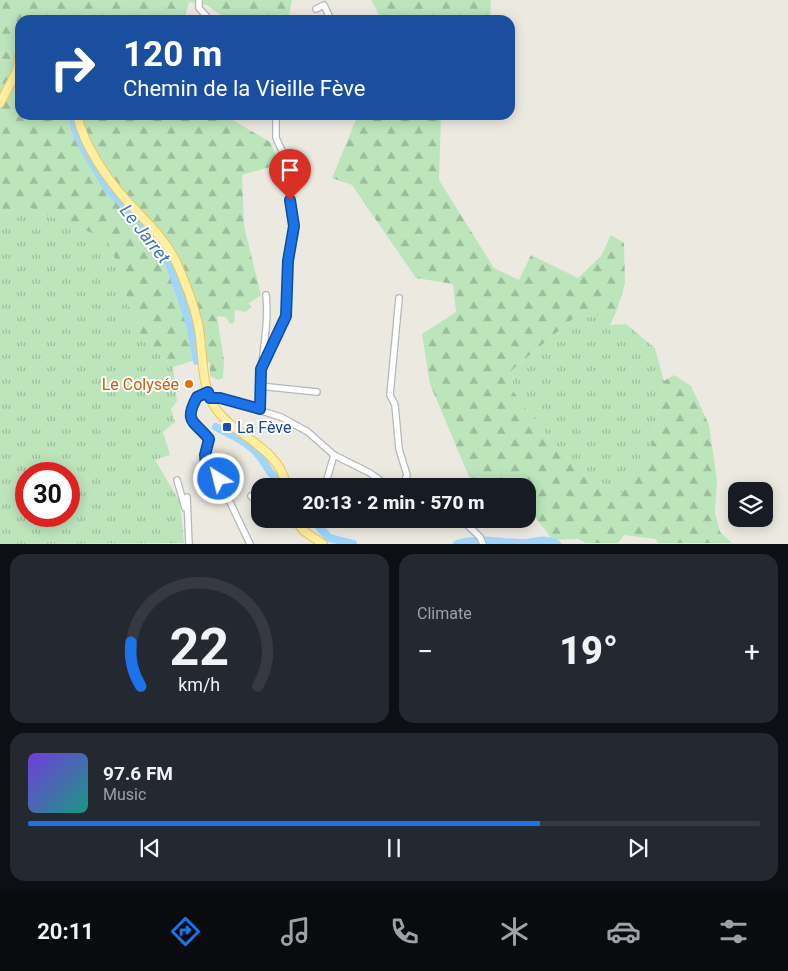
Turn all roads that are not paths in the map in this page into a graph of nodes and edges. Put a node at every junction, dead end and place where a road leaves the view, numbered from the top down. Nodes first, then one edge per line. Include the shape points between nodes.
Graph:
1 (199, 0) edge
2 (316, 9) dead end
3 (205, 15) edge
4 (329, 15) edge
5 (15, 75) edge
6 (0, 103) edge
7 (79, 120) edge
8 (276, 120) edge
9 (266, 295) dead end
10 (400, 298) dead end
11 (261, 369) junction
12 (259, 386) junction
13 (317, 392) dead end
14 (209, 395) junction
15 (260, 409) junction
16 (334, 455) junction
17 (284, 478) edge
18 (327, 478) edge
19 (377, 478) edge
20 (407, 478) edge
21 (177, 480) dead end
22 (188, 496) dead end
23 (188, 517) junction
24 (302, 528) edge
25 (470, 528) edge
26 (482, 541) edge
27 (189, 544) edge
28 (250, 544) edge
29 (323, 544) edge

1 - 3 street via 199,8
2 - 4 street via 324,5
5 - 6 main road
7 - 14 main road via 84,138 117,189 164,241 177,265 197,320
8 - 11 street via 278,144 292,172 290,200 294,226 288,261 286,316
9 - 11 street via 268,315
10 - 20 street via 390,395 395,405 399,449
11 - 12 street
12 - 13 street
12 - 15 street
14 - 15 street
14 - 17 main road via 224,418 272,459
14 - 28 street via 201,393 193,404 190,412 192,421 209,439 206,466 217,475
15 - 16 street via 308,432
16 - 18 street
16 - 19 street
21 - 23 street
22 - 23 street
23 - 27 street
24 - 29 main road
25 - 26 street

